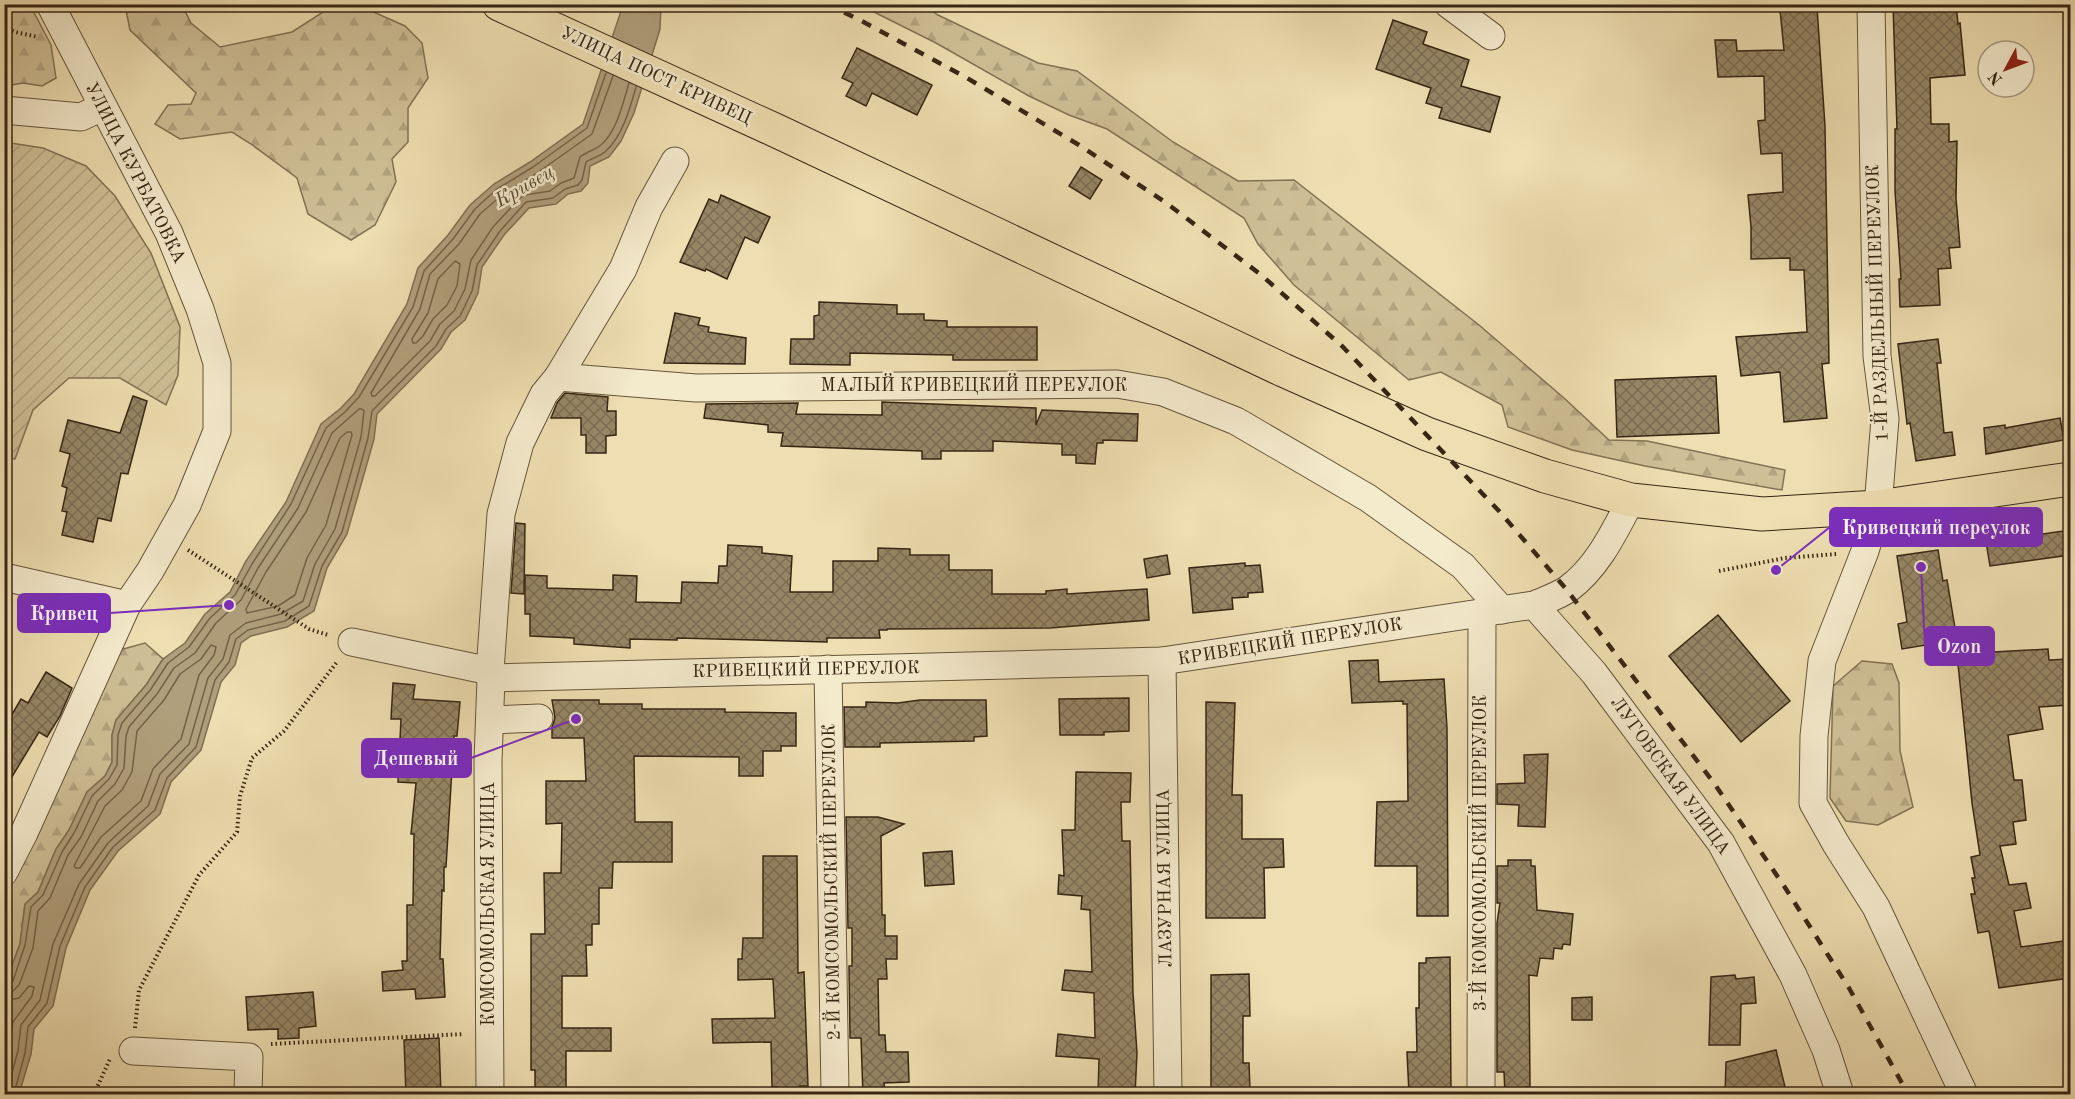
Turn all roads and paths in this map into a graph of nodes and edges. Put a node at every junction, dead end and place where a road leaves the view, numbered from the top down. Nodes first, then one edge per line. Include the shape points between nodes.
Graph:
1 (50, 4) edge
2 (499, 4) edge
3 (1448, 4) edge
4 (1870, 4) edge
5 (1491, 36) dead end
6 (102, 107) junction
7 (4, 110) edge
8 (675, 160) dead end
9 (558, 378) junction
10 (2070, 478) edge
11 (1631, 500) junction
12 (1878, 507) junction
13 (210, 565) dead end
14 (4, 577) edge
15 (126, 604) junction
16 (1534, 605) junction
17 (1492, 611) junction
18 (309, 629) dead end
19 (352, 642) joint
20 (1162, 661) junction
21 (828, 669) junction
22 (491, 674) junction
23 (539, 718) dead end
24 (490, 720) junction
25 (4, 872) edge
26 (490, 1033) junction
27 (133, 1051) junction
28 (249, 1057) junction
29 (94, 1095) edge
30 (248, 1095) edge
31 (490, 1095) edge
32 (835, 1095) edge
33 (1168, 1095) edge
34 (1481, 1095) edge
35 (1840, 1095) edge
36 (1964, 1095) edge

1 - 6 street, УЛИЦА КУРБАТОВКА
2 - 11 main road, УЛИЦА ПОСТ КРИВЕЦ via 1427,434 1545,476
3 - 5 street
4 - 12 street, 1-Й РАЗДЕЛЬНЫЙ ПЕРЕУЛОК via 1877,356 1885,419
6 - 7 street via 81,117
6 - 15 street, УЛИЦА КУРБАТОВКА via 169,233 217,363 217,431 187,506
8 - 9 street, КОМСОМОЛЬСКАЯ УЛИЦА via 649,207 623,269
9 - 17 street, МАЛЫЙ КРИВЕЦКИЙ ПЕРЕУЛОК via 696,388 1117,384 1163,392 1236,421 1368,498 1463,566
9 - 22 street, КОМСОМОЛЬСКАЯ УЛИЦА via 544,394 520,443 501,514
10 - 12 main road
11 - 12 main road via 1762,514
11 - 16 street, КРИВЕЦКИЙ ПЕРЕУЛОК via 1586,574 1567,590
12 - 36 street, 1-Й РАЗДЕЛЬНЫЙ ПЕРЕУЛОК via 1822,662 1814,736 1813,803 1876,907
13 - 18 path
14 - 15 street
15 - 25 street, УЛИЦА КУРБАТОВКА
16 - 17 street, КРИВЕЦКИЙ ПЕРЕУЛОК
16 - 35 street, ЛУГОВСКАЯ УЛИЦА via 1594,673 1721,843 1793,975 1826,1050
17 - 20 street, КРИВЕЦКИЙ ПЕРЕУЛОК
17 - 34 street, 3-Й КОМСОМОЛЬСКИЙ ПЕРЕУЛОК
19 - 22 street, КРИВЕЦКИЙ ПЕРЕУЛОК
19 - 27 path via 284,731 252,758 240,796 237,832 199,874 139,990
20 - 21 street, КРИВЕЦКИЙ ПЕРЕУЛОК
20 - 33 street, ЛАЗУРНАЯ УЛИЦА
21 - 22 street, КРИВЕЦКИЙ ПЕРЕУЛОК
21 - 32 street, 2-Й КОМСОМОЛЬСКИЙ ПЕРЕУЛОК
22 - 24 street, КОМСОМОЛЬСКАЯ УЛИЦА
23 - 24 street
24 - 26 street, КОМСОМОЛЬСКАЯ УЛИЦА
26 - 28 path via 249,1045
26 - 31 street, КОМСОМОЛЬСКАЯ УЛИЦА
27 - 28 street
27 - 29 path via 114,1050
28 - 30 street

